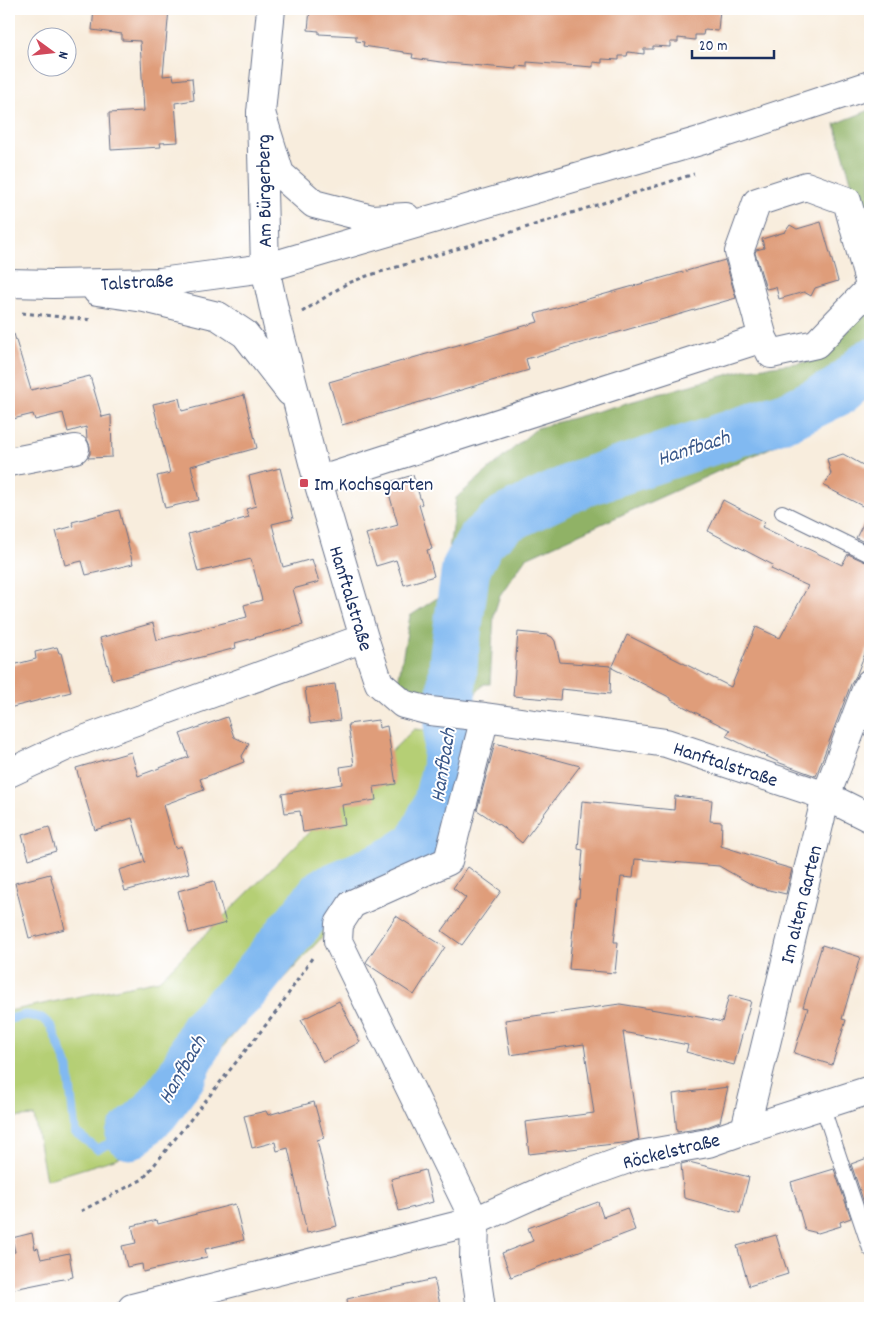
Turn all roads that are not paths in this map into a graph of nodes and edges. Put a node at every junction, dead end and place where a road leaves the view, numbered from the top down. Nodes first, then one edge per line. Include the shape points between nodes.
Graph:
1 (271, 9) edge
2 (870, 86) edge
3 (261, 113) junction
4 (445, 216) junction
5 (265, 268) junction
6 (9, 283) edge
7 (53, 284) junction
8 (870, 287) edge
9 (763, 338) junction
10 (297, 401) junction
11 (75, 450) dead end
12 (9, 462) edge
13 (318, 481) junction
14 (782, 512) dead end
15 (870, 555) edge
16 (364, 638) junction
17 (870, 683) edge
18 (476, 716) junction
19 (9, 773) edge
20 (826, 796) junction
21 (870, 818) edge
22 (870, 1090) edge
23 (822, 1105) junction
24 (744, 1130) junction
25 (475, 1221) junction
26 (870, 1249) edge
27 (132, 1308) edge
28 (481, 1308) edge

1 - 3 street, Am Bürgerberg
2 - 4 street via 703,140
3 - 4 street, Am Bürgerberg via 280,174 314,204 372,219
3 - 5 street, Am Bürgerberg
4 - 5 street, Talstraße
5 - 7 street, Talstraße via 160,282
5 - 10 street, Hanftalstraße
6 - 7 street, Talstraße
7 - 10 street, Hanftalstraße via 144,298 218,316 245,334
8 - 9 street via 816,344 771,354
8 - 9 street via 847,201 806,186 758,202 739,252
9 - 13 street
10 - 13 street, Hanftalstraße
11 - 12 street
13 - 16 street, Hanftalstraße
14 - 15 lane
16 - 18 street, Hanftalstraße via 379,683 403,704 430,711
16 - 19 street via 67,746
17 - 20 street, Im alten Garten
18 - 20 street, Hanftalstraße via 666,743
18 - 25 street via 448,860 352,904 339,924 338,941
20 - 21 street, Hanftalstraße
20 - 24 street, Im alten Garten
22 - 23 street, Röckelstraße
23 - 24 street, Röckelstraße
23 - 26 lane
24 - 25 street, Röckelstraße via 708,1143 640,1155 553,1186
25 - 27 street, Röckelstraße
25 - 28 street via 474,1260

